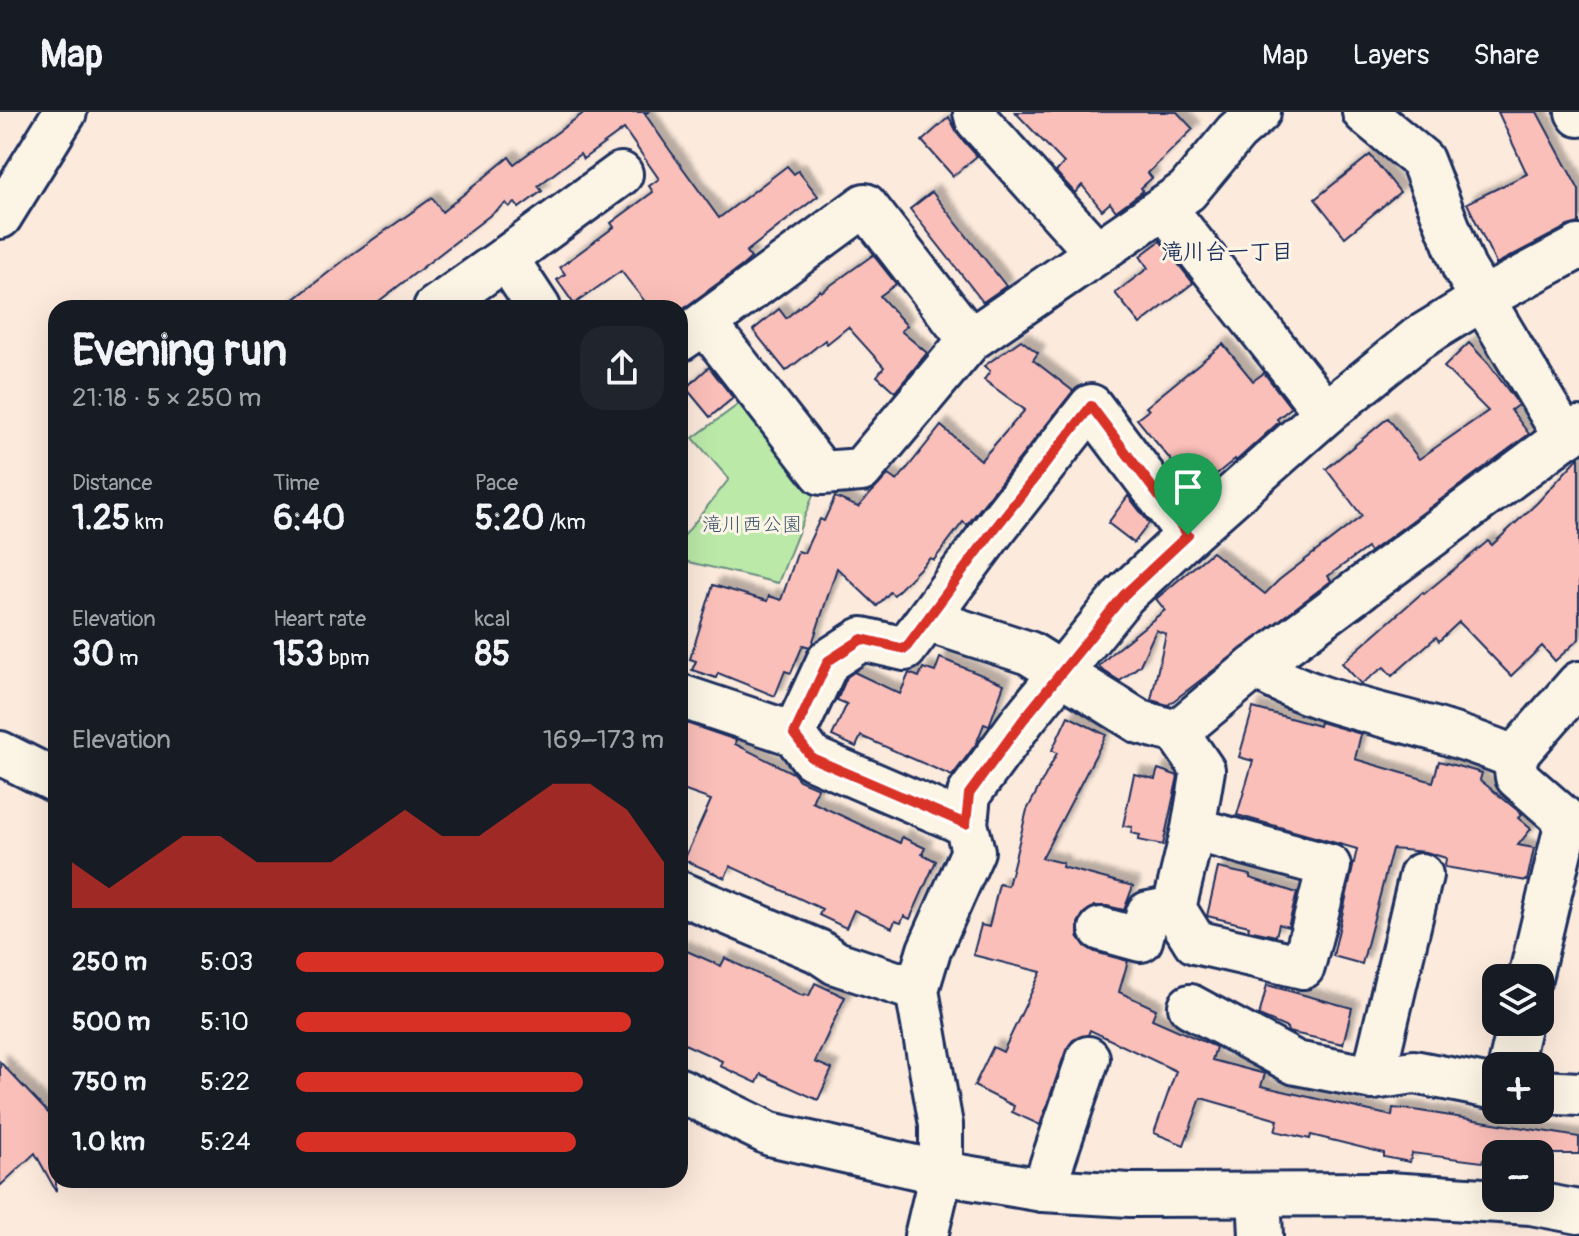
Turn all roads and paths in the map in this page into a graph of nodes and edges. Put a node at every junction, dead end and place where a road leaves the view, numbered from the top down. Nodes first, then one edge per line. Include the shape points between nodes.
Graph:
1 (65, 112) edge
2 (975, 112) edge
3 (1364, 112) edge
4 (1237, 119) edge
5 (621, 174) dead end
6 (1164, 207) junction
7 (0, 217) edge
8 (1579, 247) edge
9 (1096, 252) junction
10 (506, 258) junction
11 (1484, 298) junction
12 (446, 300) edge
13 (534, 300) edge
14 (693, 331) edge
15 (970, 340) junction
16 (1326, 413) junction
17 (1572, 432) edge
18 (1188, 535) junction
19 (927, 620) junction
20 (1255, 667) junction
21 (1060, 675) junction
22 (1579, 683) edge
23 (688, 699) edge
24 (1177, 732) junction
25 (794, 734) junction
26 (0, 753) edge
27 (1514, 757) junction
28 (48, 777) edge
29 (966, 824) junction
30 (1193, 829) junction
31 (1421, 875) dead end
32 (688, 896) edge
33 (1174, 908) junction
34 (1101, 929) dead end
35 (1533, 964) edge
36 (917, 990) junction
37 (1190, 1006) dead end
38 (1088, 1058) dead end
39 (1373, 1078) junction
40 (1482, 1085) edge
41 (1554, 1093) edge
42 (688, 1094) edge
43 (1579, 1094) edge
44 (941, 1173) junction
45 (1043, 1190) junction
46 (1259, 1195) junction
47 (1579, 1212) edge
48 (1532, 1220) edge
49 (926, 1236) edge
50 (1261, 1236) edge

1 - 7 street
2 - 9 street
3 - 11 street via 1422,160 1464,268
4 - 6 street via 1187,191
5 - 10 street
6 - 9 street
6 - 16 street
8 - 11 street
9 - 15 street
10 - 12 street
10 - 13 street
11 - 16 street via 1417,339
11 - 17 street
14 - 15 street via 865,205
14 - 15 street via 822,473 861,470
16 - 18 street
17 - 20 street
18 - 19 street via 1091,406
18 - 21 street via 1124,595
19 - 21 street via 1029,653
19 - 25 street via 905,649 862,639 828,661
20 - 24 street
20 - 27 street via 1280,683
21 - 24 street via 1140,722
21 - 29 street via 969,794
22 - 27 street
23 - 25 street
24 - 30 street via 1203,770
25 - 29 street via 812,758
26 - 28 street
27 - 35 street via 1517,777 1567,821
29 - 36 street via 973,851
30 - 33 street
30 - 33 street via 1329,866 1303,967 1195,942
31 - 39 street
32 - 36 street via 836,963
33 - 34 street via 1148,913 1141,940
36 - 44 street via 941,1125
37 - 39 street via 1296,1063
38 - 45 street
39 - 40 street via 1414,1072
41 - 43 street
42 - 44 street via 770,1134
44 - 45 street
44 - 49 street
45 - 46 street
46 - 48 street via 1388,1194
46 - 50 street
47 - 48 street

